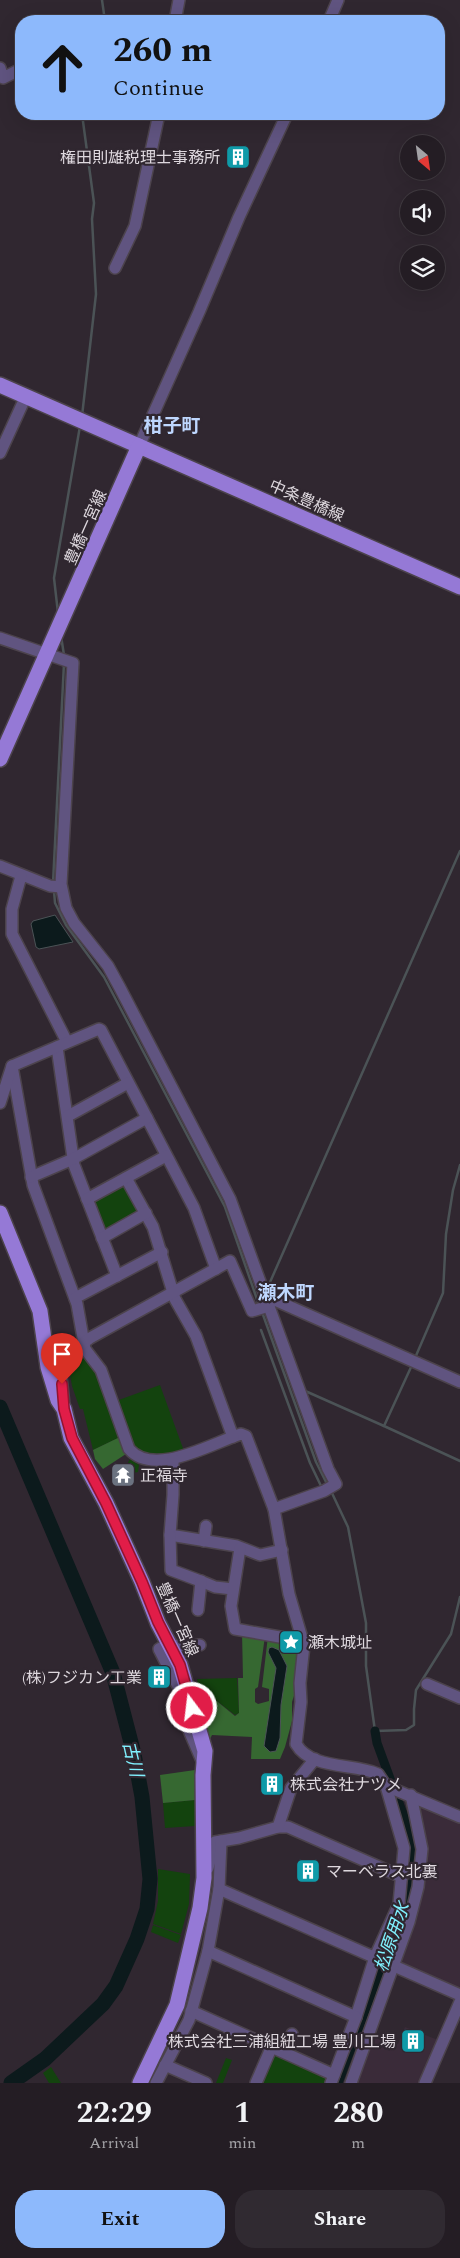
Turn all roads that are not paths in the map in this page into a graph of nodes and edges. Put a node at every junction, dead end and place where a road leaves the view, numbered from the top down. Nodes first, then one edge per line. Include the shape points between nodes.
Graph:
1 (179, 0) edge
2 (338, 0) edge
3 (176, 15) edge
4 (332, 15) edge
5 (0, 68) edge
6 (15, 72) edge
7 (158, 120) edge
8 (284, 120) edge
9 (115, 268) dead end
10 (0, 385) edge
11 (26, 396) junction
12 (139, 446) junction
13 (0, 453) edge
14 (460, 588) edge
15 (0, 638) edge
16 (52, 655) junction
17 (0, 759) edge
18 (0, 866) edge
19 (21, 876) junction
20 (56, 887) junction
21 (62, 1044) junction
22 (12, 1066) junction
23 (0, 1073) edge
24 (128, 1083) junction
25 (6, 1086) junction
26 (0, 1103) edge
27 (22, 1116) junction
28 (68, 1116) junction
29 (147, 1118) junction
30 (166, 1156) junction
31 (74, 1159) junction
32 (31, 1177) junction
33 (126, 1178) junction
34 (87, 1199) junction
35 (0, 1213) edge
36 (146, 1213) junction
37 (102, 1238) junction
38 (162, 1252) junction
39 (216, 1269) junction
40 (117, 1276) junction
41 (174, 1292) junction
42 (75, 1298) junction
43 (265, 1301) junction
44 (84, 1343) junction
45 (460, 1382) edge
46 (64, 1409) junction
47 (233, 1437) junction
48 (173, 1459) junction
49 (274, 1509) junction
50 (206, 1526) dead end
51 (170, 1535) junction
52 (204, 1541) junction
53 (240, 1548) junction
54 (282, 1550) junction
55 (201, 1581) junction
56 (233, 1589) junction
57 (198, 1610) dead end
58 (303, 1640) junction
59 (200, 1645) dead end
60 (171, 1647) junction
61 (427, 1684) dead end
62 (460, 1698) edge
63 (315, 1759) junction
64 (387, 1786) junction
65 (408, 1794) junction
66 (460, 1817) edge
67 (278, 1827) junction
68 (221, 1841) junction
69 (402, 1877) junction
70 (204, 1878) junction
71 (219, 1889) junction
72 (208, 1951) junction
73 (377, 1958) junction
74 (392, 1964) junction
75 (460, 1995) edge
76 (460, 2002) edge
77 (191, 2010) junction
78 (356, 2017) junction
79 (292, 2034) dead end
80 (272, 2046) junction
81 (285, 2052) junction
82 (165, 2065) junction
83 (332, 2079) edge
84 (140, 2083) edge
85 (156, 2083) edge
86 (206, 2083) edge
87 (256, 2083) edge
88 (351, 2083) edge
89 (426, 2083) edge

1 - 3 street
2 - 4 street
5 - 6 street via 3,78
7 - 9 street via 135,226
8 - 12 street
10 - 11 main road
11 - 12 main road
11 - 13 street
12 - 14 main road, 中条豊橋線
12 - 16 main road, 豊橋一宮線 via 60,624
15 - 16 street
16 - 17 main road, 豊橋一宮線
16 - 20 street via 73,663
18 - 19 street
19 - 20 street
19 - 21 street via 12,909 12,934
20 - 43 street via 70,915 112,973 226,1191
21 - 22 street
21 - 24 street via 101,1030
21 - 28 street
22 - 25 street
22 - 27 street
23 - 25 street
24 - 28 street
24 - 29 street
25 - 26 street
25 - 27 street
27 - 32 street
28 - 31 street
29 - 30 street
29 - 31 street
30 - 33 street
30 - 39 street via 194,1208
31 - 32 street
31 - 34 street
32 - 42 street
33 - 34 street
33 - 36 street
34 - 37 street
35 - 46 main road, 豊橋一宮線 via 40,1311 48,1367
36 - 37 street
36 - 38 street
37 - 40 street
38 - 40 street
38 - 41 street
39 - 41 street
39 - 43 street via 233,1260 251,1309
40 - 42 street
41 - 44 street
41 - 47 street via 196,1336
42 - 44 street
43 - 45 street via 278,1301
43 - 49 street via 295,1393 336,1484
44 - 46 street via 60,1367
44 - 48 street via 101,1370 130,1448 146,1460
46 - 60 main road, 豊橋一宮線 via 72,1438 106,1503
47 - 48 street
47 - 49 street via 246,1436
48 - 51 street
49 - 54 street
50 - 52 street
51 - 52 street
51 - 55 street via 171,1570
52 - 53 street
53 - 54 street via 260,1555
53 - 56 street
54 - 58 street via 289,1594
55 - 56 street
55 - 57 street
56 - 58 street via 231,1606 235,1629
58 - 63 street via 301,1702 295,1738 298,1748
59 - 60 street
60 - 70 main road, 豊橋一宮線 via 182,1671 205,1751
61 - 62 street
63 - 64 street via 374,1772
63 - 67 street via 291,1788
64 - 65 street
64 - 69 street via 404,1848
65 - 66 street
65 - 74 street via 421,1838 421,1866 412,1912
67 - 68 street
67 - 69 street via 288,1827
68 - 70 street via 213,1846
68 - 71 street
69 - 73 street via 399,1904
70 - 84 main road, 豊橋一宮線 via 177,2005
71 - 72 street
71 - 73 street
72 - 77 street
72 - 78 street
73 - 74 street
73 - 78 street
74 - 75 street
74 - 88 street
76 - 89 street
77 - 80 street
77 - 82 street
78 - 83 street
79 - 81 street
80 - 81 street
80 - 87 street
81 - 83 street
82 - 85 street
82 - 86 street

